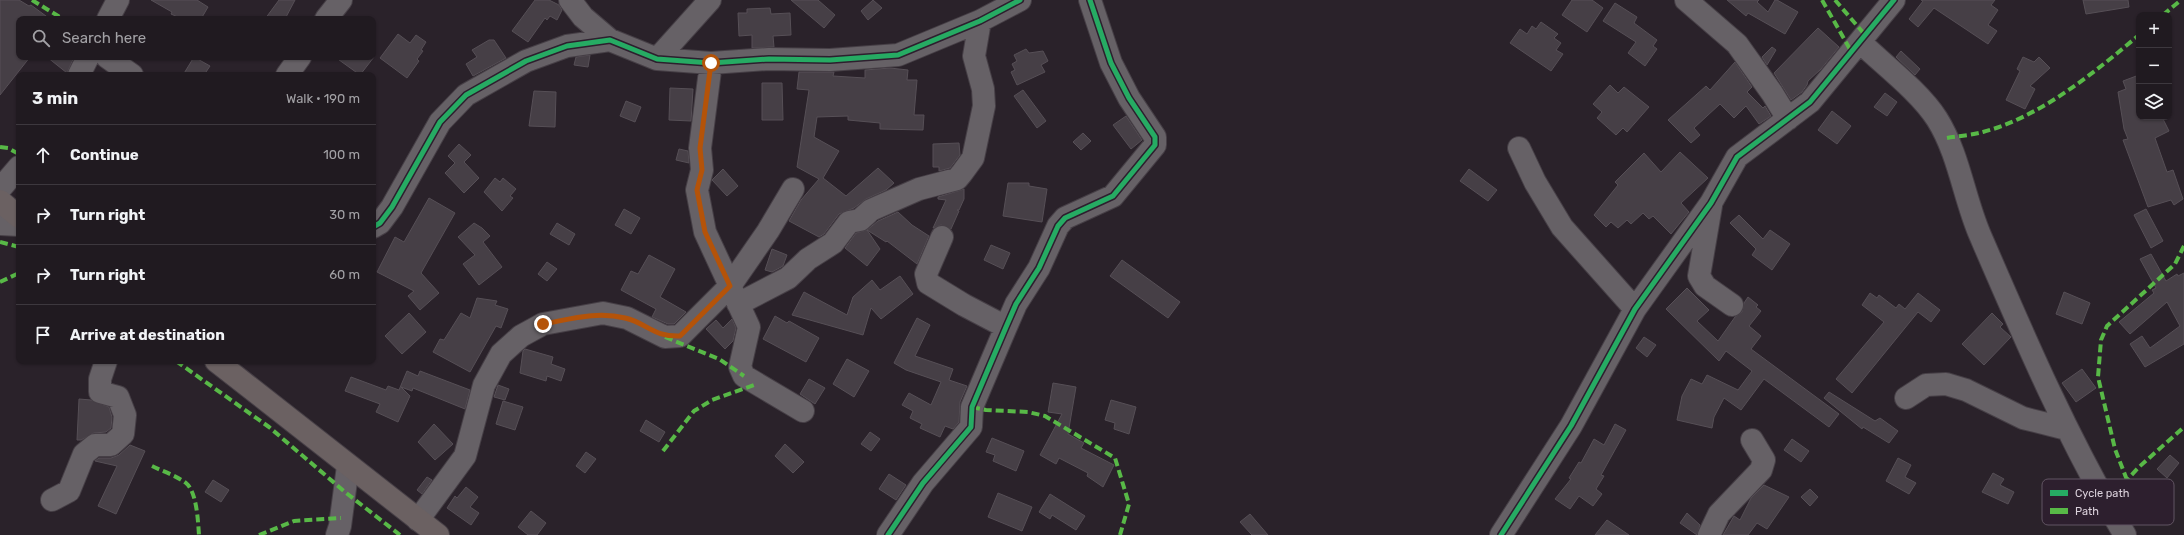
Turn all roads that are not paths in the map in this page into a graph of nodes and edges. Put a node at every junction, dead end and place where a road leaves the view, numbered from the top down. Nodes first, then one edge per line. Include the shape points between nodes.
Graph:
1 (118, 0) edge
2 (342, 0) edge
3 (570, 0) edge
4 (710, 0) edge
5 (1020, 0) edge
6 (1090, 0) edge
7 (1686, 0) edge
8 (1894, 0) edge
9 (110, 16) edge
10 (329, 16) edge
11 (980, 21) junction
12 (610, 40) junction
13 (1860, 42) junction
14 (658, 59) junction
15 (86, 60) edge
16 (111, 60) edge
17 (298, 60) edge
18 (711, 63) junction
19 (80, 72) edge
20 (128, 72) edge
21 (289, 72) edge
22 (1788, 119) junction
23 (1519, 148) dead end
24 (16, 170) edge
25 (0, 189) edge
26 (793, 189) dead end
27 (0, 201) edge
28 (1711, 203) junction
29 (16, 214) edge
30 (0, 224) edge
31 (16, 225) edge
32 (376, 225) edge
33 (942, 237) dead end
34 (734, 295) junction
35 (1732, 305) dead end
36 (1635, 309) junction
37 (1006, 327) junction
38 (105, 364) edge
39 (220, 364) edge
40 (1906, 398) dead end
41 (803, 411) dead end
42 (2067, 429) junction
43 (1752, 440) dead end
44 (348, 466) junction
45 (2092, 479) edge
46 (52, 500) dead end
47 (418, 520) junction
48 (337, 535) edge
49 (438, 535) edge
50 (888, 535) edge
51 (1501, 535) edge
52 (1709, 535) edge

1 - 9 street
2 - 10 street
3 - 12 street via 583,16
4 - 14 street
5 - 11 street
6 - 37 street via 1110,63 1155,137 1155,145 1113,196 1065,218 1058,226 1039,268 1016,304
7 - 22 street via 1737,44
8 - 13 street
11 - 18 street via 898,55 830,60 769,59
11 - 34 street via 974,56 983,90 984,106 973,158 962,173 956,179 919,189 871,210 860,220 848,222 833,243 808,259 788,278
12 - 14 street
12 - 32 street via 567,46 526,61 466,96 440,122 392,207
13 - 22 street via 1810,102
13 - 42 street via 1922,100 1937,118 1947,138 1980,233
14 - 18 street
15 - 19 street
16 - 20 street
17 - 21 street
18 - 34 street via 700,148 702,170 697,190 705,232
22 - 28 street via 1737,157
23 - 36 street via 1535,182 1562,227
24 - 25 street
26 - 34 street
27 - 29 main road
28 - 35 street via 1699,276 1705,286
28 - 36 street
30 - 31 street
33 - 37 street via 926,274 928,282
34 - 41 street via 749,327 740,367 744,376
34 - 47 street via 680,336 665,337 627,318 603,313 543,324 521,336 501,354 484,385 464,456
36 - 51 street via 1571,426
37 - 50 street via 972,407 971,428 923,483
38 - 46 street via 100,379 100,392 118,397 125,415 123,434 111,445 95,445 84,454 69,491
39 - 44 main road
40 - 42 street via 1926,385 1946,384 1966,390 2023,418
42 - 45 street
43 - 52 street via 1764,460 1761,470 1720,514
44 - 47 main road
44 - 48 street
47 - 49 main road

